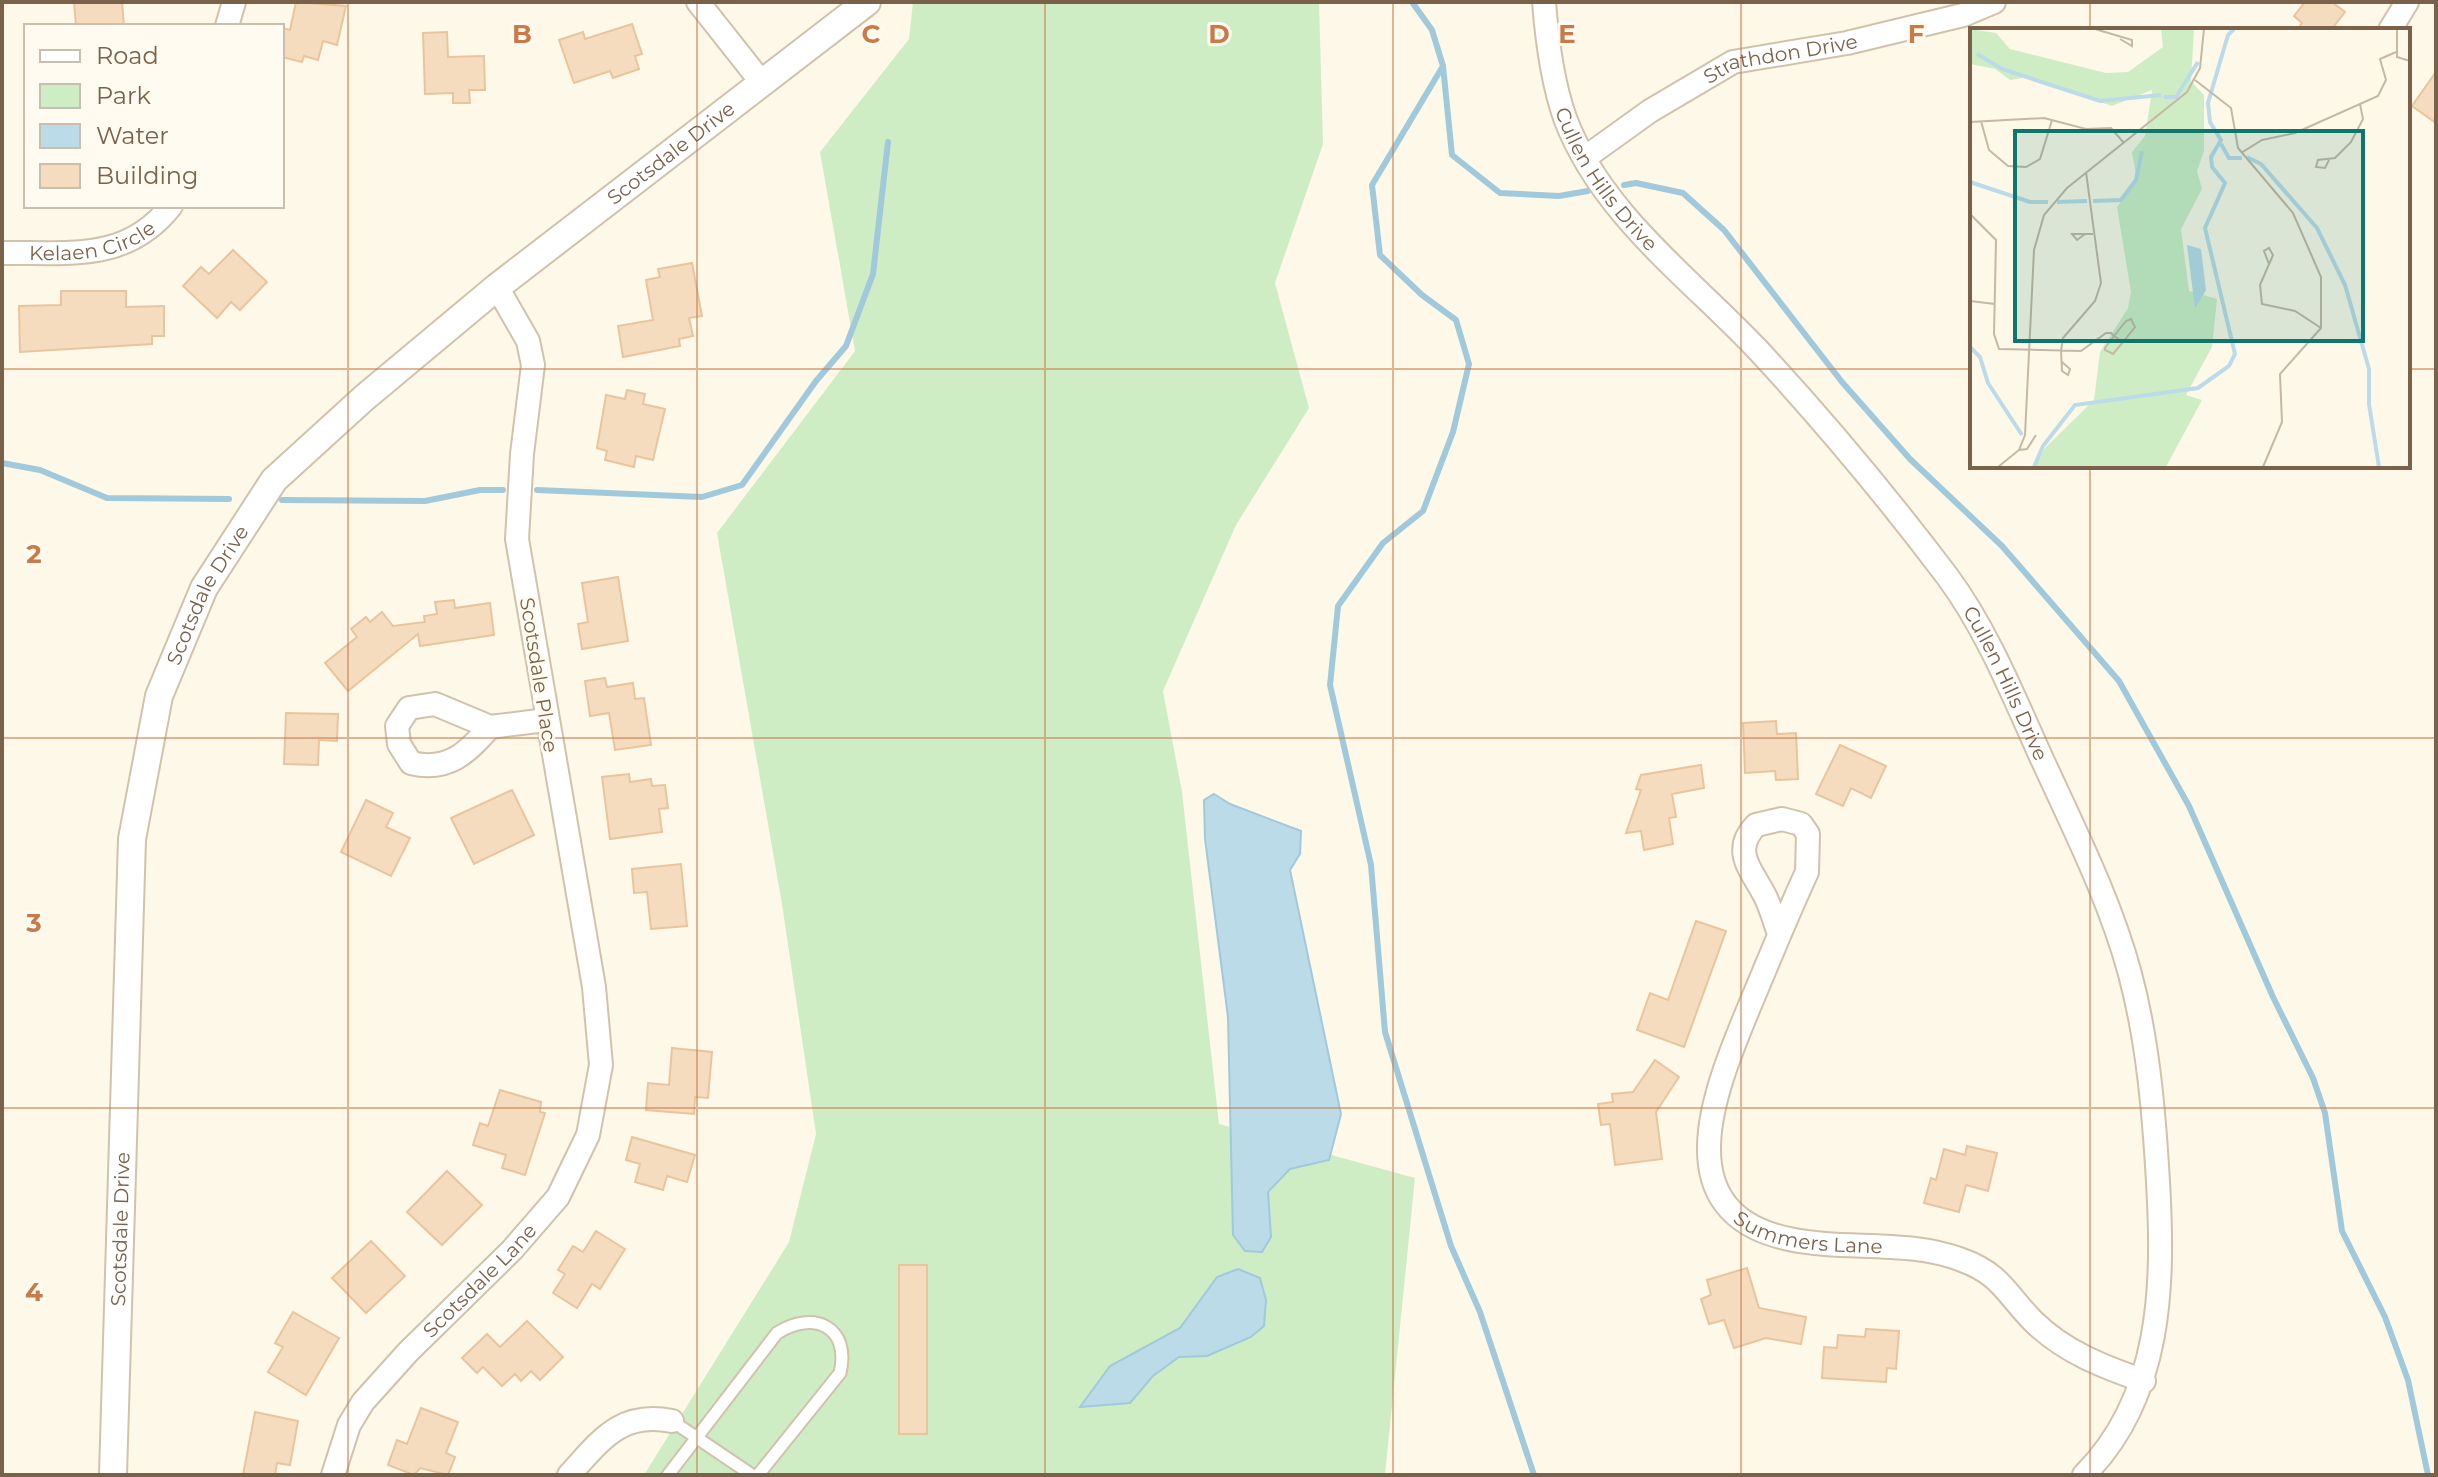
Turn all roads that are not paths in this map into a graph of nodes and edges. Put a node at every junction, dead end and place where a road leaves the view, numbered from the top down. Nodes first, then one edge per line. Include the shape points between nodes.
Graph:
1 (234, 2) edge
2 (698, 2) edge
3 (867, 2) edge
4 (1544, 2) edge
5 (1994, 2) edge
6 (2407, 2) edge
7 (228, 24) edge
8 (2391, 28) edge
9 (762, 83) junction
10 (1586, 157) junction
11 (169, 208) edge
12 (2, 253) edge
13 (497, 287) junction
14 (546, 720) junction
15 (490, 727) dead end
16 (1779, 934) junction
17 (600, 1069) joint
18 (2144, 1381) junction
19 (672, 1421) joint
20 (697, 1438) junction
21 (113, 1475) edge
22 (333, 1475) edge
23 (569, 1475) edge
24 (668, 1475) edge
25 (752, 1475) edge
26 (758, 1475) edge
27 (2084, 1475) edge

1 - 7 street
2 - 9 street
3 - 9 street, Scotsdale Drive
4 - 10 street, Cullen Hills Drive via 1548,52 1566,119
5 - 10 street, Strathdon Drive via 1963,15 1847,43 1733,62
6 - 8 street
9 - 13 street, Scotsdale Drive
10 - 18 street, Cullen Hills Drive via 1642,236 1827,427 1949,579 2002,670 2110,914 2142,1027 2156,1135 2161,1260 2156,1325
11 - 12 street, Kelaen Circle via 153,229 118,247
13 - 14 street, Scotsdale Place via 528,341 533,365 517,539
13 - 21 street, Scotsdale Drive via 274,480 204,588 159,696 132,839
14 - 15 street
14 - 17 street, Scotsdale Place via 594,987
16 - 16 street, Summers Lane via 1807,872 1810,850 1801,824 1782,819 1756,825 1743,845 1744,862
16 - 18 street, Summers Lane via 1717,1084 1711,1115 1711,1174 1730,1211 1754,1228 1788,1239 1936,1251 1964,1260 1991,1272 2032,1321 2059,1343
17 - 22 street, Scotsdale Lane via 588,1135 558,1197 363,1402 349,1425
18 - 27 street, Cullen Hills Drive via 2110,1443
19 - 20 lane
19 - 23 street via 635,1418 607,1434
20 - 24 lane
20 - 25 lane
20 - 26 lane via 777,1333 796,1321 816,1321 833,1331 844,1357 840,1373

